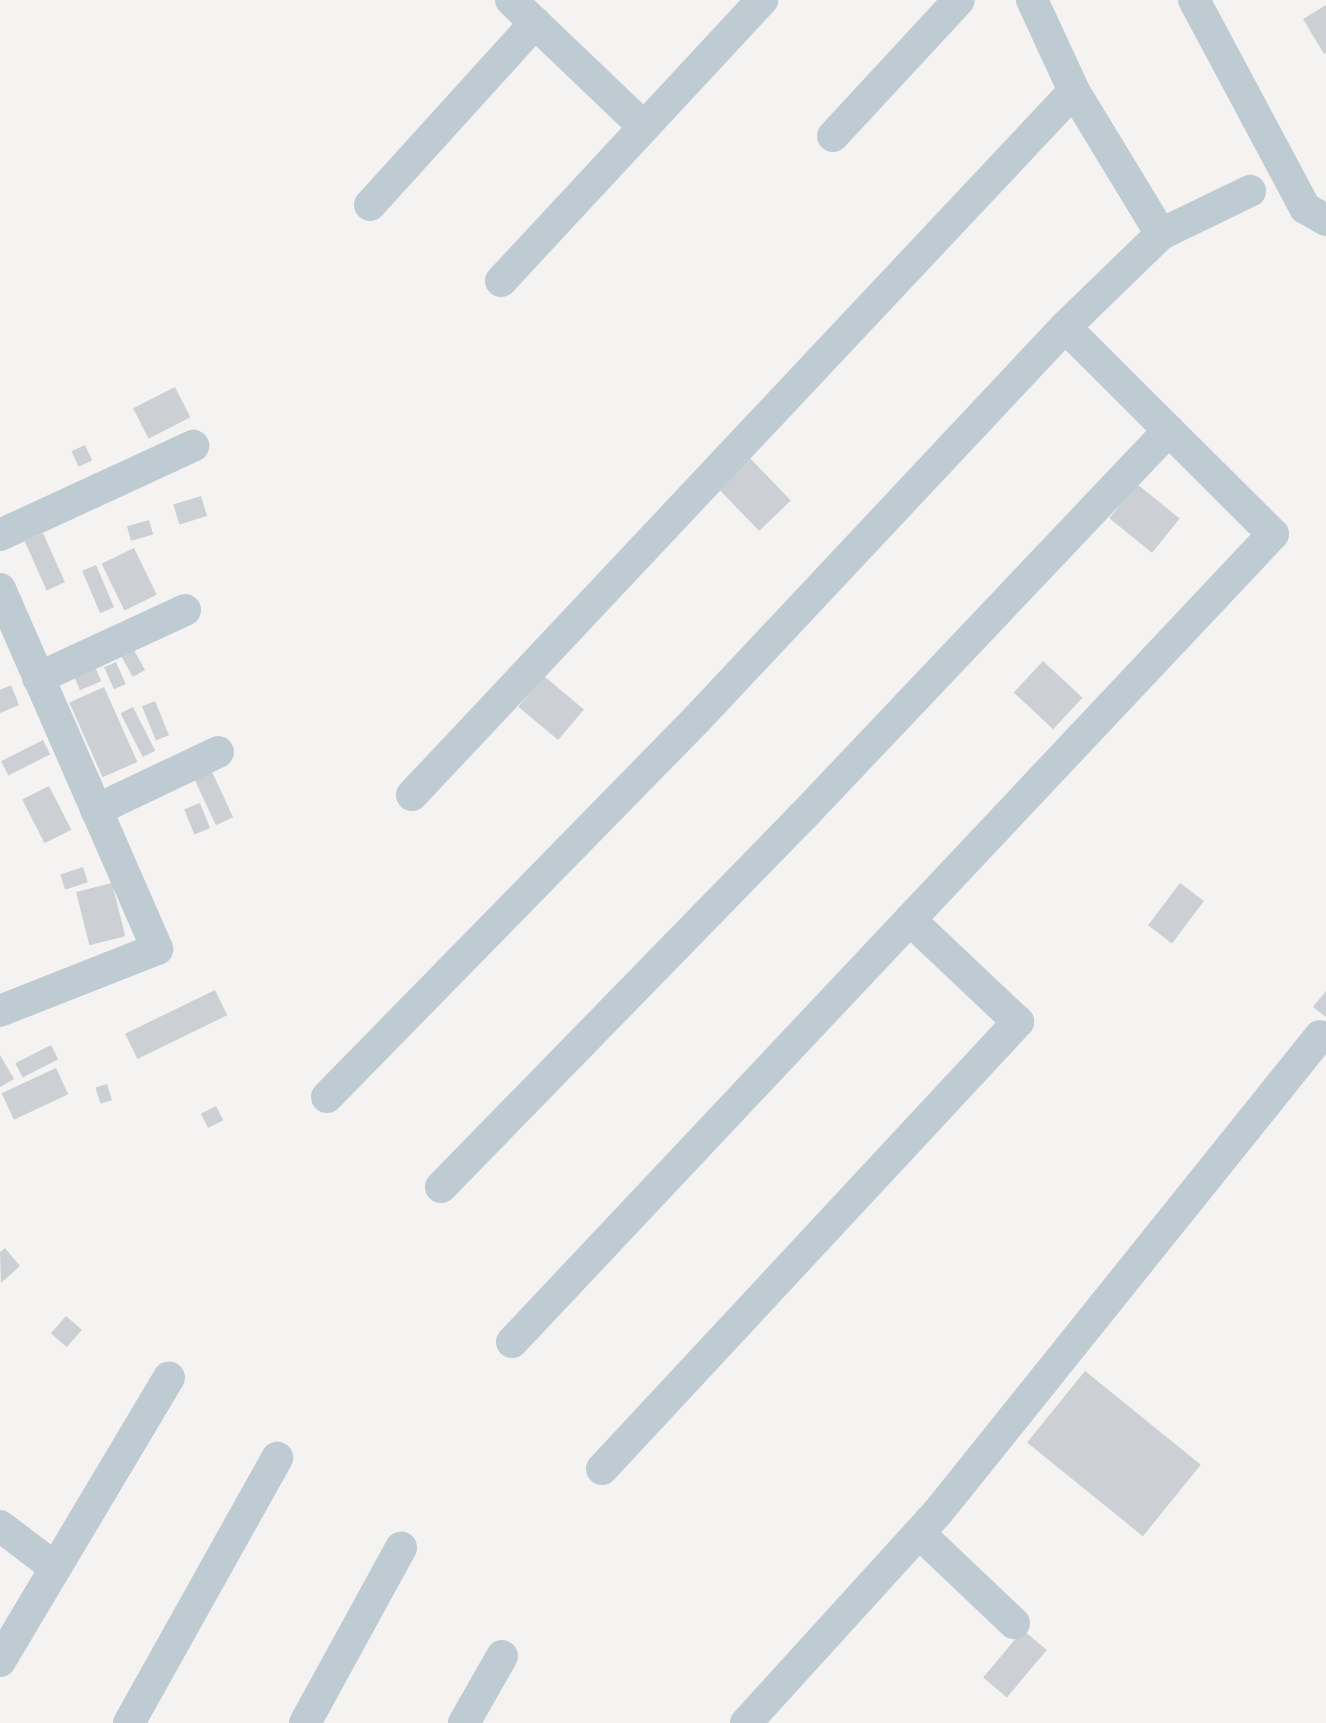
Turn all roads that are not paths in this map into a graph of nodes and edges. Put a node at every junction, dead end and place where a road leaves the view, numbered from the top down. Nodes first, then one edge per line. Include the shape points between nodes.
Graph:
1 (511, 0) edge
2 (959, 0) edge
3 (1032, 0) edge
4 (1194, 0) edge
5 (745, 6) edge
6 (535, 23) junction
7 (1074, 91) junction
8 (644, 127) junction
9 (833, 136) dead end
10 (1250, 191) dead end
11 (369, 205) dead end
12 (1326, 220) edge
13 (1161, 234) junction
14 (502, 281) dead end
15 (1065, 327) junction
16 (1168, 430) junction
17 (193, 446) dead end
18 (0, 535) edge
19 (0, 589) edge
20 (184, 610) dead end
21 (38, 678) junction
22 (218, 752) dead end
23 (412, 795) dead end
24 (96, 810) junction
25 (910, 920) junction
26 (0, 1011) edge
27 (1320, 1036) dead end
28 (327, 1097) dead end
29 (441, 1187) dead end
30 (512, 1342) dead end
31 (169, 1377) dead end
32 (277, 1458) dead end
33 (602, 1469) dead end
34 (0, 1526) edge
35 (919, 1533) junction
36 (401, 1548) dead end
37 (54, 1567) junction
38 (1014, 1623) dead end
39 (502, 1657) dead end
40 (0, 1661) edge
41 (129, 1723) edge
42 (305, 1723) edge
43 (464, 1723) edge
44 (746, 1723) edge

1 - 6 street
2 - 9 street
3 - 7 street
4 - 12 street via 1305,208
5 - 8 street
6 - 8 street
6 - 11 street
7 - 13 street
7 - 23 street
8 - 14 street
10 - 13 street
13 - 15 street
15 - 16 street
15 - 28 street via 698,718
16 - 25 street via 1273,534
16 - 29 street via 802,817
17 - 18 street
19 - 21 street
20 - 21 street
21 - 24 street
22 - 24 street
24 - 26 street via 157,949
25 - 30 street
25 - 33 street via 1018,1022
27 - 35 street
31 - 37 street
32 - 41 street
34 - 37 street
35 - 38 street
35 - 44 street
36 - 42 street
37 - 40 street
39 - 43 street

